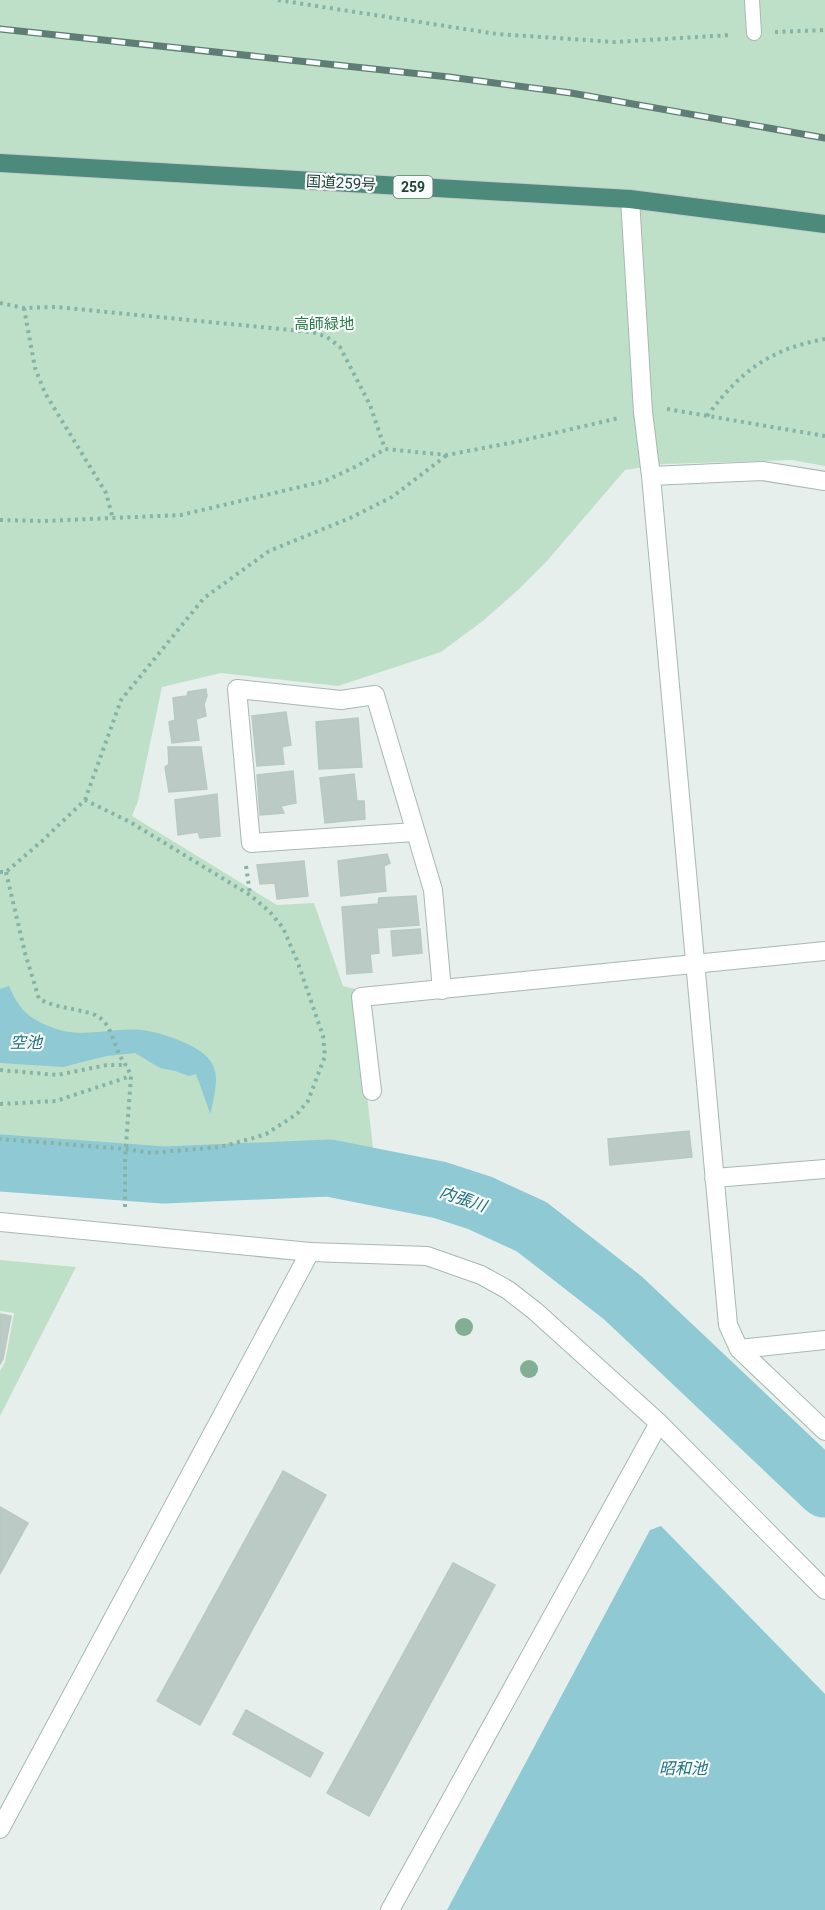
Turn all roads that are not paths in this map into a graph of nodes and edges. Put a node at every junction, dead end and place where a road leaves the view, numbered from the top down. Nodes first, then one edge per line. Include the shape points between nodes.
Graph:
1 (752, 0) edge
2 (754, 33) road end
3 (0, 164) edge
4 (630, 199) junction
5 (825, 224) edge
6 (651, 476) junction
7 (825, 481) edge
8 (415, 832) junction
9 (825, 951) edge
10 (695, 964) junction
11 (442, 990) junction
12 (372, 1091) dead end
13 (825, 1169) edge
14 (714, 1178) junction
15 (0, 1222) edge
16 (310, 1252) junction
17 (825, 1340) edge
18 (739, 1349) junction
19 (659, 1423) junction
20 (825, 1431) edge
21 (825, 1590) edge
22 (0, 1829) edge
23 (390, 1910) edge

1 - 2 lane
3 - 4 highway, 国道259号 / 259
4 - 5 highway, 国道259号 / 259
4 - 6 street via 643,412
6 - 7 street via 762,471
6 - 10 street
8 - 8 street via 375,694 341,700 237,689 251,843
8 - 11 street via 433,890
9 - 10 street
10 - 11 street
10 - 14 street
11 - 12 street via 361,997
13 - 14 street
14 - 18 street via 728,1325
15 - 16 street
16 - 19 street via 428,1256 481,1275 535,1311
16 - 22 street
17 - 18 street
18 - 20 street
19 - 21 street
19 - 23 street

